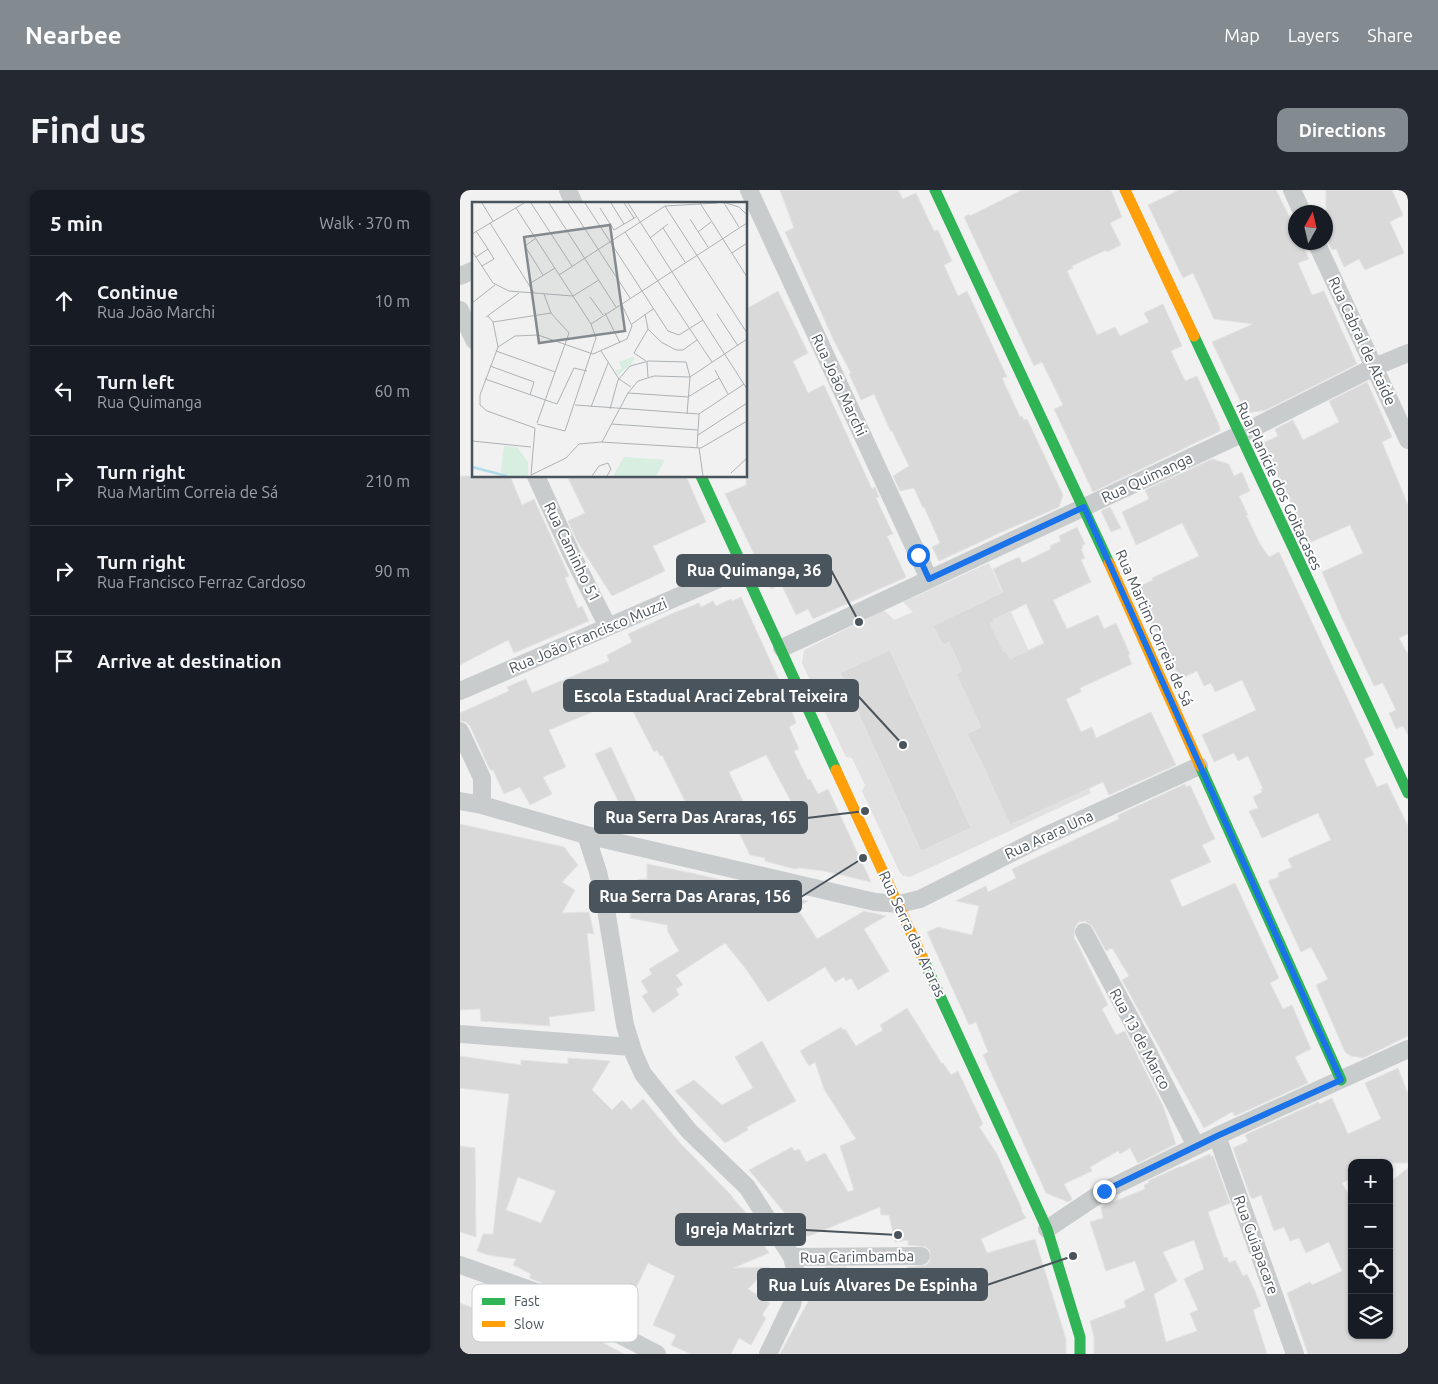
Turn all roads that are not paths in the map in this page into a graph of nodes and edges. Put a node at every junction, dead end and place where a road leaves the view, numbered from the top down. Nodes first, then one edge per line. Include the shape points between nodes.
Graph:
1 (568, 190) edge
2 (748, 190) edge
3 (935, 190) edge
4 (1125, 190) edge
5 (1292, 190) edge
6 (573, 202) edge
7 (1299, 205) edge
8 (1320, 250) edge
9 (472, 271) edge
10 (460, 276) edge
11 (460, 310) edge
12 (472, 336) edge
13 (1408, 353) edge
14 (1374, 367) junction
15 (1239, 436) junction
16 (1408, 440) edge
17 (537, 478) edge
18 (702, 478) edge
19 (1084, 507) junction
20 (744, 568) junction
21 (929, 579) junction
22 (608, 627) junction
23 (782, 648) junction
24 (460, 691) edge
25 (460, 732) edge
26 (1200, 766) junction
27 (1408, 793) edge
28 (460, 801) edge
29 (482, 805) junction
30 (586, 835) junction
31 (898, 904) junction
32 (1084, 932) dead end
33 (460, 1034) edge
34 (632, 1047) junction
35 (1407, 1052) edge
36 (1341, 1080) junction
37 (1217, 1136) junction
38 (1196, 1146) junction
39 (1048, 1229) junction
40 (921, 1256) dead end
41 (792, 1257) junction
42 (460, 1265) edge
43 (514, 1284) edge
44 (634, 1342) edge
45 (657, 1354) edge
46 (768, 1354) edge
47 (1080, 1354) edge
48 (1295, 1354) edge

1 - 6 street
2 - 21 street, Rua João Marchi
3 - 19 street, Rua Martim Correia de Sá
4 - 15 street, Rua Planície dos Goitacases
5 - 7 street
8 - 14 street, Rua Cabral de Ataíde
9 - 10 street
11 - 12 street
13 - 14 street, Rua Quimanga
14 - 15 street, Rua Quimanga
14 - 16 street, Rua Cabral de Ataíde
15 - 19 street, Rua Quimanga
15 - 27 street, Rua Planície dos Goitacases
17 - 22 street, Rua Caminho 51
18 - 20 street, Rua Serra das Araras
19 - 21 street, Rua Quimanga
19 - 26 street, Rua Martim Correia de Sá
20 - 22 street, Rua João Francisco Muzzi
20 - 23 street, Rua Serra das Araras
21 - 23 street, Rua Quimanga
22 - 24 street, Rua João Francisco Muzzi
23 - 31 street, Rua Serra das Araras
25 - 29 street via 482,778
26 - 31 street, Rua Arara Una via 1041,838 920,899
26 - 36 street, Rua Martim Correia de Sá
28 - 29 street, Rua Arara Una
29 - 30 street, Rua Arara Una
30 - 31 street, Rua Arara Una via 875,902
30 - 34 street via 598,872 625,1025
31 - 39 street, Rua Serra das Araras
32 - 38 street, Rua 13 de Marco
33 - 34 street
34 - 41 street via 643,1074 689,1131 747,1187
35 - 36 street
36 - 37 street
37 - 38 street
37 - 48 street, Rua Guiapacare
38 - 39 street via 1104,1191
39 - 47 street, Rua Serra das Araras via 1080,1337
40 - 41 street, Rua Carimbamba
41 - 46 street via 797,1277 796,1290
42 - 43 street
44 - 45 street

